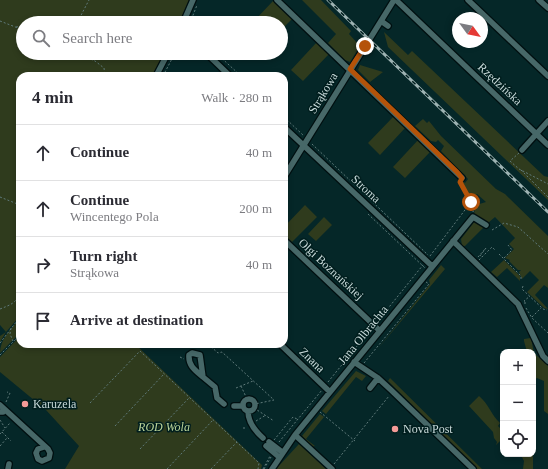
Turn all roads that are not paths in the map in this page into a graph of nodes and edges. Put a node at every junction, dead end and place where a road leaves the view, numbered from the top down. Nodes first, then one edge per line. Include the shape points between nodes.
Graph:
1 (193, 0) edge
2 (278, 0) edge
3 (395, 0) edge
4 (468, 0) edge
5 (539, 0) edge
6 (548, 8) edge
7 (186, 16) edge
8 (381, 21) junction
9 (388, 26) dead end
10 (164, 60) edge
11 (213, 60) edge
12 (350, 69) junction
13 (158, 72) edge
14 (226, 72) edge
15 (548, 76) edge
16 (548, 122) edge
17 (288, 131) edge
18 (537, 133) junction
19 (304, 145) junction
20 (548, 145) edge
21 (522, 150) road end
22 (288, 171) edge
23 (462, 178) road end
24 (486, 224) dead end
25 (453, 241) junction
26 (288, 244) edge
27 (432, 266) junction
28 (380, 331) junction
29 (284, 348) edge
30 (548, 350) edge
31 (543, 356) junction
32 (354, 362) junction
33 (548, 362) edge
34 (203, 377) dead end
35 (378, 378) junction
36 (370, 388) dead end
37 (330, 392) junction
38 (224, 404) dead end
39 (234, 406) dead end
40 (243, 406) junction
41 (252, 408) junction
42 (2, 409) edge
43 (295, 435) junction
44 (263, 438) dead end
45 (267, 444) dead end
46 (44, 447) dead end
47 (277, 451) junction
48 (332, 468) edge
49 (272, 469) edge
50 (473, 469) edge

1 - 7 street
2 - 12 street
3 - 8 street, Strąkowa
3 - 18 street, Rzędzińska
4 - 15 street
5 - 6 street
8 - 9 street
8 - 12 street, Strąkowa
10 - 13 street
11 - 14 street
12 - 19 street, Strąkowa
12 - 23 street
16 - 18 street
17 - 19 street, Stroma
18 - 20 street, Rzędzińska
18 - 21 street
19 - 22 street, Strąkowa
19 - 27 street, Stroma
24 - 25 street, Jana Olbrachta via 473,217
25 - 27 street, Jana Olbrachta
25 - 31 street via 518,304
26 - 28 street, Olgi Boznańskiej
27 - 28 street, Jana Olbrachta
28 - 32 street, Jana Olbrachta
29 - 37 street, Znana
30 - 31 street
31 - 33 street
32 - 35 street
32 - 37 street, Jana Olbrachta
34 - 38 street via 215,387 217,398
35 - 36 street
35 - 50 street via 386,389 393,391
37 - 43 street, Jana Olbrachta
39 - 40 street
40 - 41 street via 244,409
40 - 41 street via 247,399 252,400
41 - 44 street via 255,431
42 - 46 street via 15,418
43 - 47 street, Jana Olbrachta
43 - 48 street via 327,460
45 - 47 street
47 - 49 street, Jana Olbrachta

